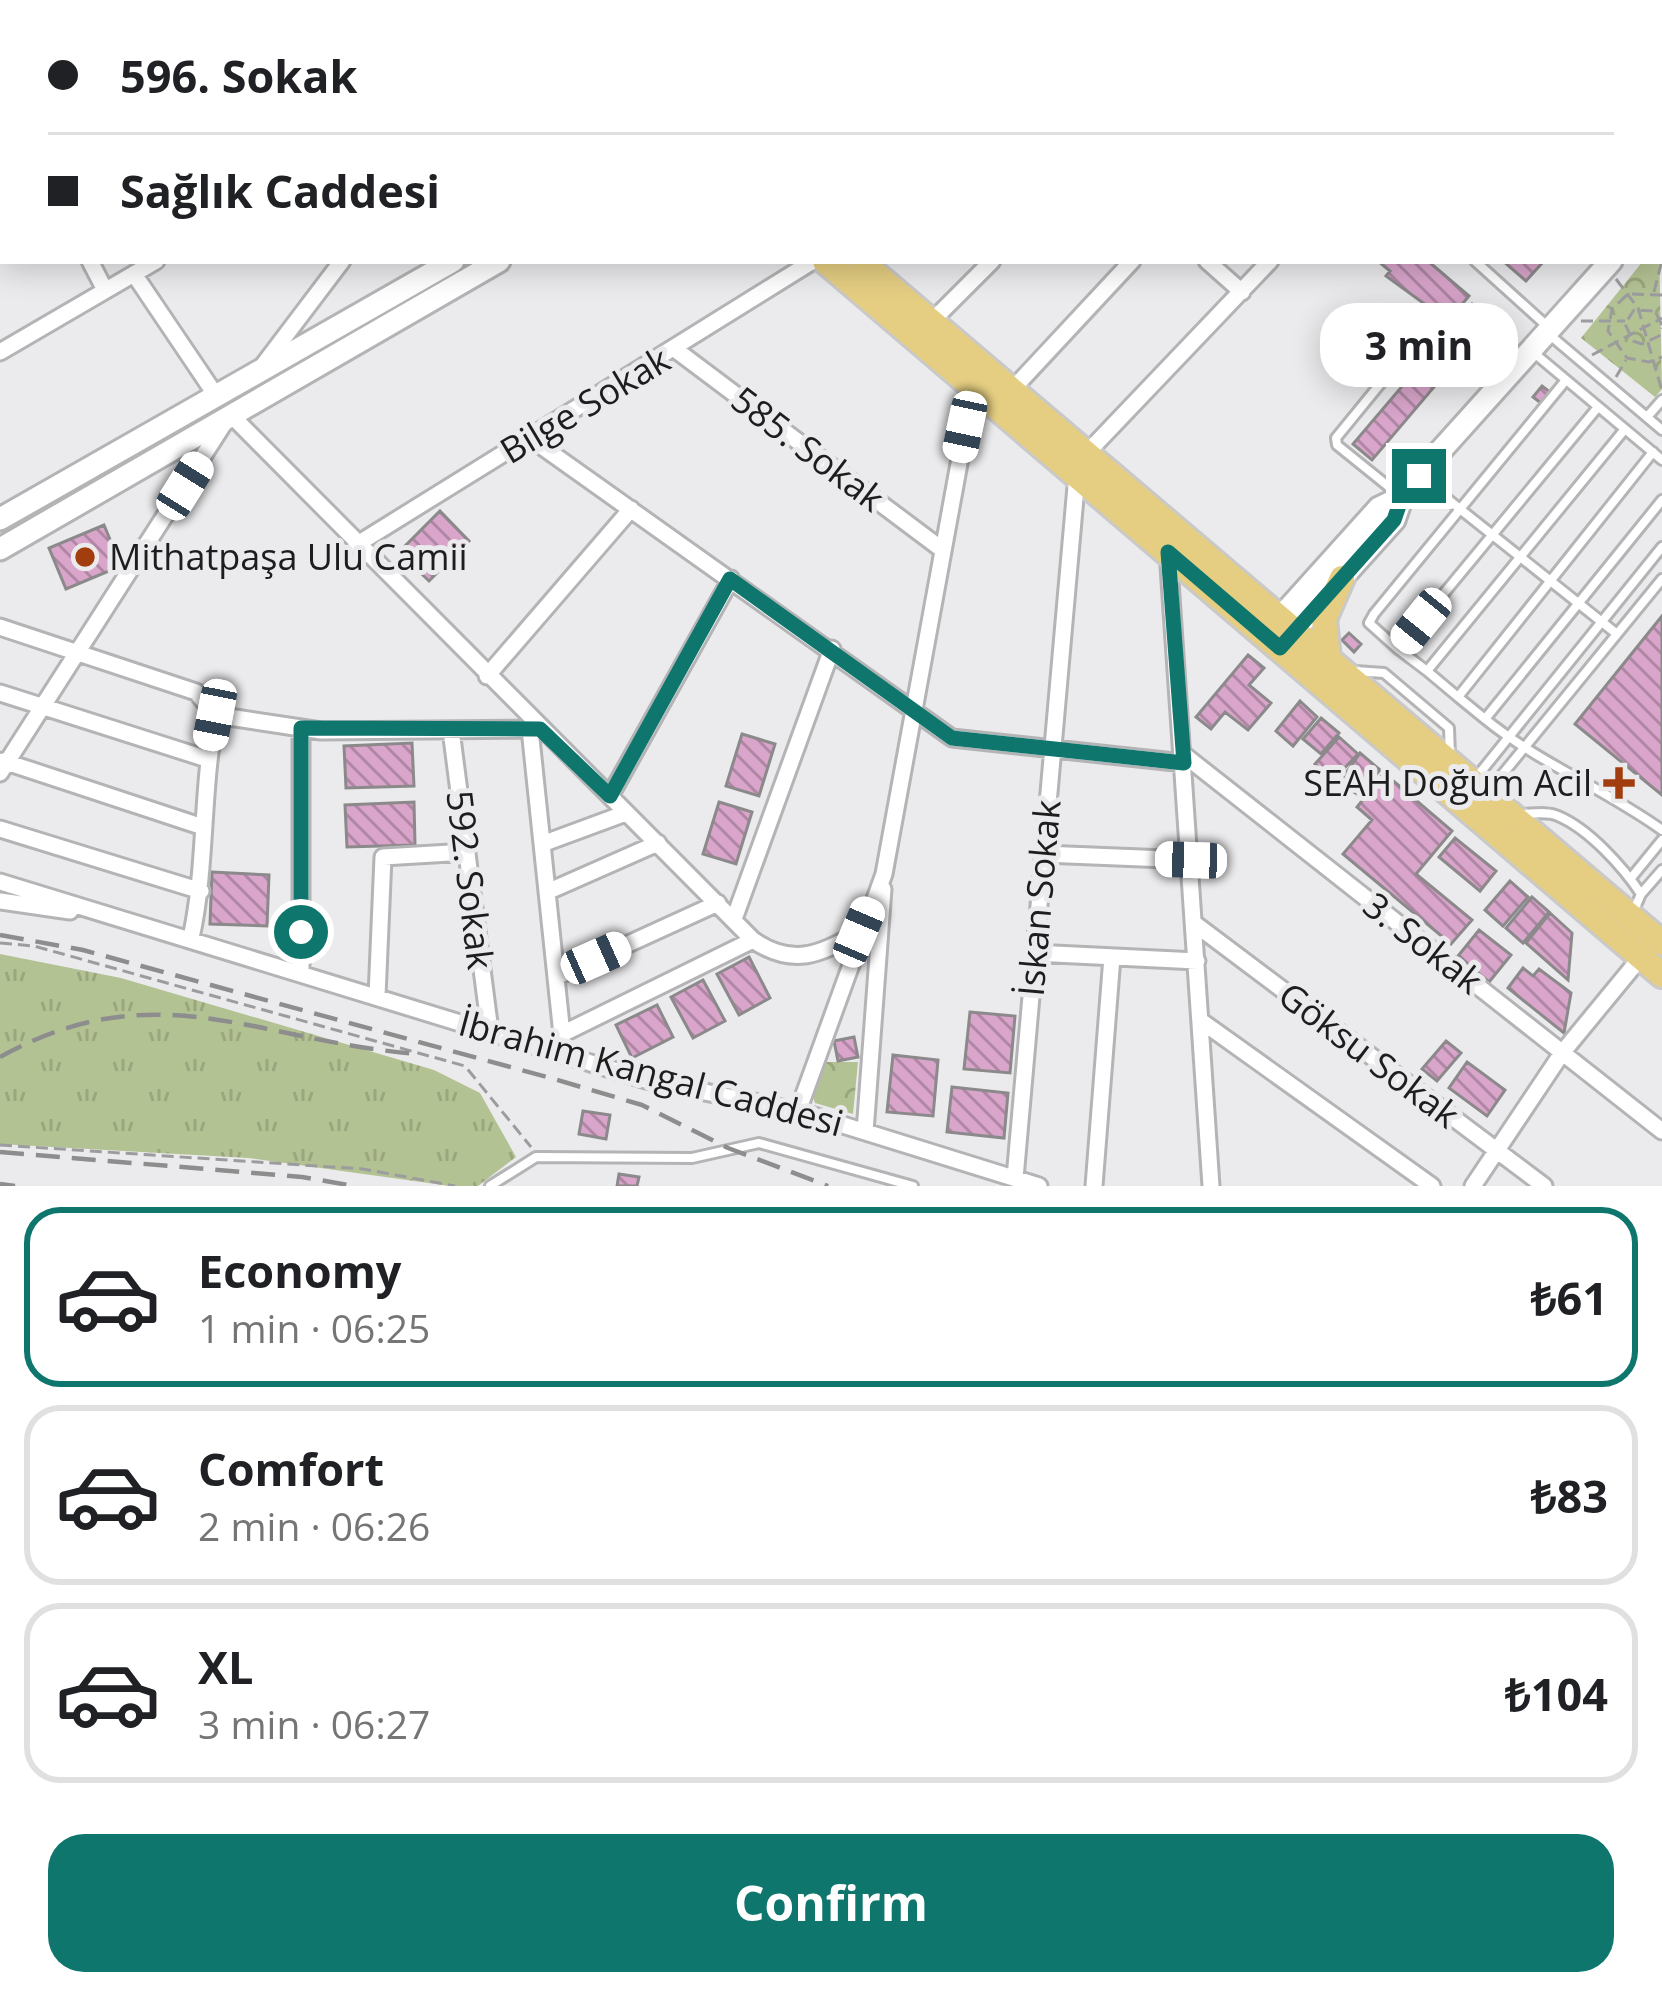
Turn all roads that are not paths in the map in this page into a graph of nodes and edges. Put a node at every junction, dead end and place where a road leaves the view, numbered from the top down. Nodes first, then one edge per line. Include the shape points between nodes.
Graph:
1 (92, 264) edge
2 (151, 264) edge
3 (340, 264) edge
4 (445, 264) edge
5 (493, 264) edge
6 (808, 264) edge
7 (829, 264) edge
8 (863, 264) edge
9 (989, 264) edge
10 (1129, 264) edge
11 (1211, 264) edge
12 (1267, 264) edge
13 (1479, 264) edge
14 (1609, 264) edge
15 (134, 274) junction
16 (105, 290) junction
17 (1242, 292) junction
18 (931, 323) junction
19 (1555, 328) junction
20 (1417, 340) dead end
21 (676, 350) junction
22 (0, 352) edge
23 (1532, 352) junction
24 (256, 374) junction
25 (1566, 380) junction
26 (973, 387) junction
27 (1010, 392) junction
28 (1662, 396) edge
29 (223, 406) junction
30 (1598, 407) junction
31 (1647, 417) junction
32 (1625, 429) junction
33 (1662, 430) edge
34 (530, 438) junction
35 (1653, 452) junction
36 (1662, 460) edge
37 (1081, 465) junction
38 (1419, 476) junction
39 (1402, 497) junction
40 (1662, 500) edge
41 (631, 509) junction
42 (1461, 511) junction
43 (0, 519) edge
44 (1491, 535) junction
45 (356, 545) junction
46 (1662, 547) edge
47 (940, 548) junction
48 (0, 549) edge
49 (1168, 552) junction
50 (1517, 556) junction
51 (1643, 571) junction
52 (1342, 578) junction
53 (730, 579) junction
54 (1548, 581) junction
55 (1660, 581) edge
56 (1311, 583) junction
57 (1242, 587) junction
58 (1576, 604) junction
59 (1600, 623) junction
60 (0, 627) edge
61 (1280, 633) junction
62 (1617, 634) junction
63 (832, 650) junction
64 (1398, 650) junction
65 (81, 652) junction
66 (1336, 665) junction
67 (1427, 671) junction
68 (487, 676) junction
69 (0, 693) edge
70 (1458, 697) junction
71 (44, 706) junction
72 (916, 712) junction
73 (215, 715) junction
74 (1485, 719) junction
75 (301, 728) junction
76 (535, 729) junction
77 (452, 730) junction
78 (1509, 738) junction
79 (1523, 748) junction
80 (1052, 751) junction
81 (207, 759) junction
82 (1184, 759) junction
83 (2, 765) edge
84 (1480, 788) junction
85 (610, 796) junction
86 (626, 812) junction
87 (1512, 814) junction
88 (200, 826) junction
89 (0, 829) edge
90 (1662, 830) edge
91 (1662, 840) edge
92 (658, 843) junction
93 (542, 844) junction
94 (467, 852) junction
95 (1043, 854) junction
96 (1191, 860) junction
97 (1662, 870) edge
98 (884, 874) junction
99 (1631, 878) junction
100 (0, 882) edge
101 (201, 892) junction
102 (547, 892) junction
103 (0, 902) edge
104 (718, 903) junction
105 (126, 918) junction
106 (734, 919) junction
107 (1195, 924) junction
108 (1647, 926) edge
109 (859, 932) junction
110 (190, 938) junction
111 (753, 940) junction
112 (1034, 952) junction
113 (1112, 956) junction
114 (1197, 961) junction
115 (301, 972) junction
116 (1662, 974) edge
117 (556, 977) junction
118 (377, 996) junction
119 (1201, 1021) junction
120 (490, 1031) junction
121 (562, 1034) junction
122 (1562, 1052) junction
123 (564, 1054) junction
124 (798, 1111) junction
125 (1662, 1131) edge
126 (865, 1132) junction
127 (1500, 1154) junction
128 (1015, 1178) junction
129 (490, 1186) edge
130 (913, 1186) edge
131 (1039, 1186) edge
132 (1094, 1186) edge
133 (1211, 1186) edge
134 (1432, 1186) edge
135 (1473, 1186) edge
136 (1544, 1186) edge

1 - 16 street
2 - 15 street
3 - 24 street
4 - 24 main road
5 - 29 main road
6 - 21 street, Bilge Sokak
7 - 26 main road
8 - 18 main road
9 - 18 street
10 - 27 street
11 - 17 street
12 - 17 street
13 - 19 lane
14 - 19 main road
15 - 16 street
15 - 29 street
16 - 22 street
17 - 37 street
18 - 27 main road
19 - 23 main road
19 - 31 lane via 1580,362
20 - 39 lane via 1336,437
21 - 34 street, Bilge Sokak
21 - 47 street, 585. Sokak
23 - 25 lane
23 - 38 main road
24 - 29 main road
25 - 30 lane
25 - 42 lane
26 - 37 main road
26 - 47 street
27 - 37 main road
28 - 31 lane
29 - 43 main road
29 - 45 street
29 - 48 main road
29 - 65 street
30 - 32 lane
30 - 44 lane
31 - 33 lane
32 - 35 lane
32 - 50 lane
34 - 41 street
34 - 45 street, Bilge Sokak
35 - 36 lane
35 - 54 lane
37 - 49 main road
37 - 57 main road
37 - 80 street, İskan Sokak
38 - 39 main road
38 - 42 lane
39 - 52 main road via 1394,520
39 - 56 main road via 1379,508
40 - 58 lane
41 - 53 street
41 - 68 street
42 - 44 lane
42 - 64 lane via 1369,623
44 - 50 lane
44 - 64 lane
45 - 68 street
46 - 51 lane
47 - 72 street
49 - 61 main road
49 - 82 street
50 - 54 lane
50 - 67 lane
51 - 55 lane
51 - 59 lane
52 - 61 main road
52 - 66 main road via 1324,619
53 - 63 street
53 - 85 street
54 - 58 lane
54 - 70 lane
55 - 62 lane
56 - 57 main road via 1280,602
56 - 61 main road
57 - 61 main road
58 - 59 lane
58 - 74 lane
59 - 62 lane
59 - 78 lane
60 - 65 street
61 - 66 main road
61 - 108 main road
62 - 79 lane
63 - 72 street
63 - 106 street
64 - 67 lane
65 - 71 street
65 - 73 street via 196,692
66 - 84 main road
67 - 70 lane
68 - 76 street
69 - 71 street
70 - 74 lane
71 - 81 street
71 - 83 street
72 - 80 street via 952,738
72 - 98 street
73 - 75 street
73 - 81 street
74 - 78 lane
75 - 77 street
75 - 115 street
76 - 77 street
76 - 85 street
76 - 93 street
77 - 94 street, 592. Sokak
78 - 79 lane
78 - 84 lane
79 - 84 lane
79 - 90 lane
80 - 82 street
80 - 95 street, İskan Sokak
81 - 88 street
82 - 96 street
82 - 122 street, 3. Sokak
83 - 88 street
84 - 87 main road
85 - 86 street
86 - 92 street
86 - 93 street
87 - 99 lane via 1554,813
87 - 108 main road
88 - 101 street
89 - 101 street
91 - 99 lane
92 - 102 street
92 - 104 street
93 - 102 street
94 - 118 street via 383,856
94 - 120 street, 592. Sokak
95 - 96 street
95 - 112 street, İskan Sokak
96 - 107 street
97 - 108 lane
98 - 109 street
98 - 126 street
99 - 108 lane
100 - 105 street, İbrahim Kangal Caddesi
101 - 110 street
102 - 117 street
103 - 105 street, İbrahim Kangal Caddesi
104 - 106 street
104 - 117 street
105 - 110 street, İbrahim Kangal Caddesi
106 - 111 street
107 - 114 street
107 - 127 street, Göksu Sokak
108 - 116 main road
108 - 122 street
109 - 111 street via 798,958
109 - 124 street
110 - 115 street, İbrahim Kangal Caddesi
111 - 121 street
112 - 113 street
112 - 128 street, İskan Sokak
113 - 114 street
113 - 132 street
114 - 119 street
115 - 118 street, İbrahim Kangal Caddesi
117 - 121 street
118 - 120 street, İbrahim Kangal Caddesi
119 - 133 street
119 - 134 street
120 - 123 street, İbrahim Kangal Caddesi
121 - 123 street
122 - 125 street, 3. Sokak
122 - 127 street
123 - 124 street, İbrahim Kangal Caddesi
124 - 126 street, İbrahim Kangal Caddesi
126 - 128 street, İbrahim Kangal Caddesi
127 - 135 street
127 - 136 street, Göksu Sokak
128 - 131 street, İbrahim Kangal Caddesi
129 - 130 lane via 536,1157 692,1158 759,1144

